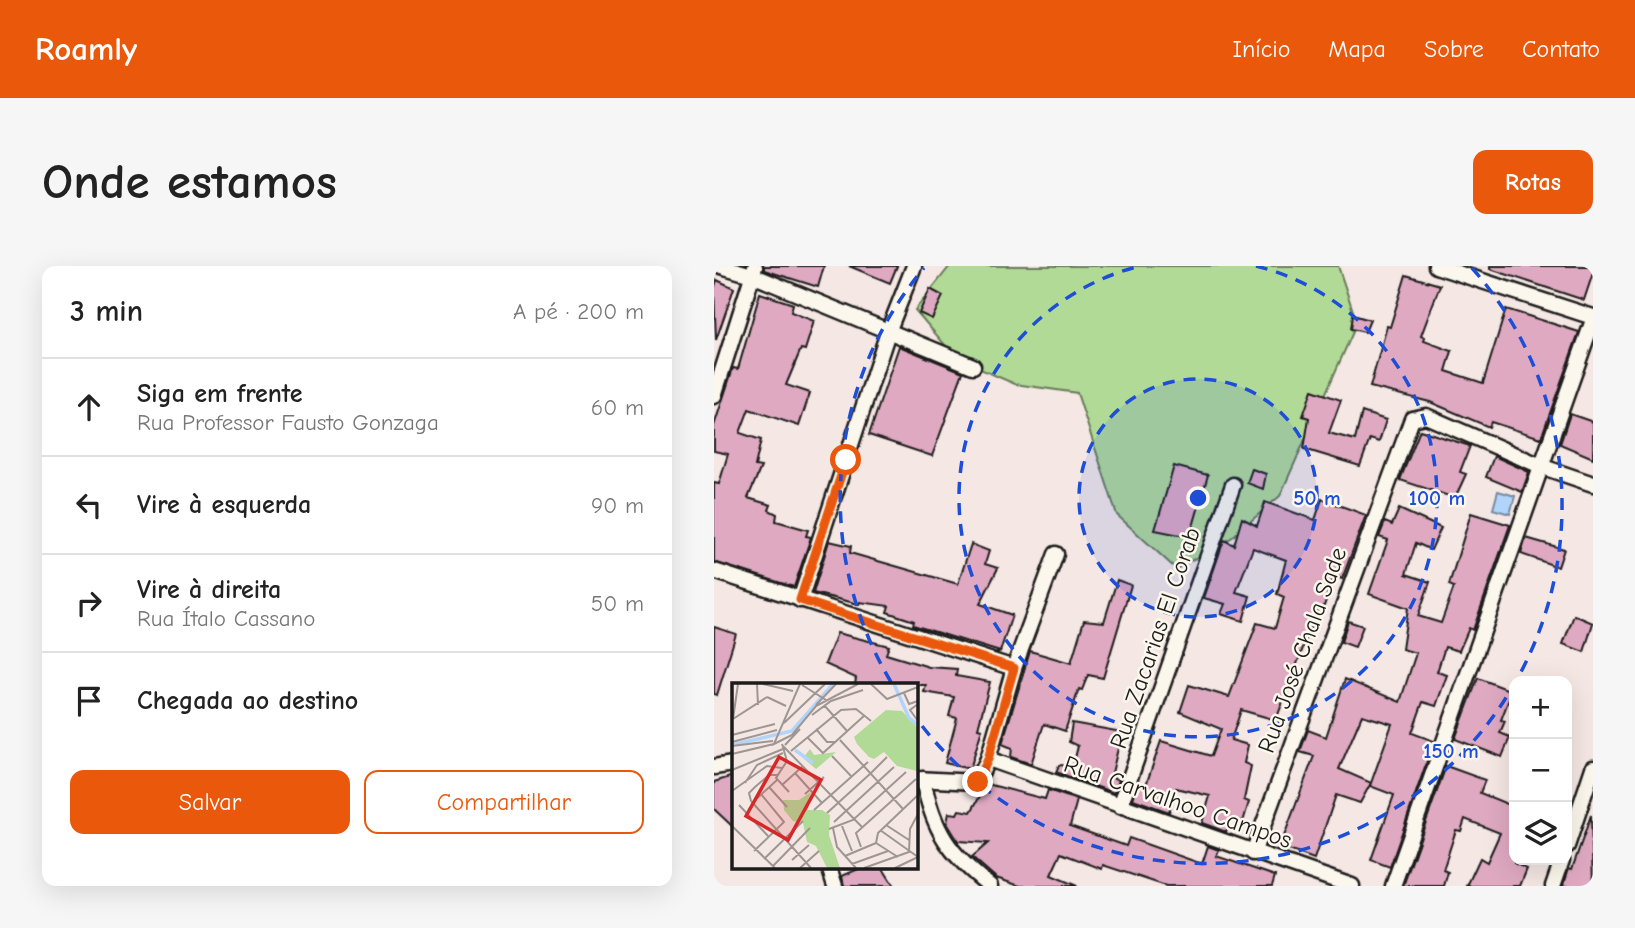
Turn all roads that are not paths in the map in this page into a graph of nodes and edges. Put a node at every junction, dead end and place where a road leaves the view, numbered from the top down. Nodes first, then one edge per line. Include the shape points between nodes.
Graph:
1 (720, 266) edge
2 (914, 266) edge
3 (1436, 266) edge
4 (754, 271) edge
5 (1593, 318) edge
6 (888, 332) junction
7 (973, 366) dead end
8 (714, 396) edge
9 (1544, 467) junction
10 (1593, 484) edge
11 (1233, 485) dead end
12 (1056, 554) dead end
13 (714, 571) edge
14 (800, 600) junction
15 (1014, 668) junction
16 (988, 759) junction
17 (732, 764) edge
18 (714, 767) edge
19 (1593, 768) edge
20 (919, 779) edge
21 (1120, 806) junction
22 (1572, 831) edge
23 (1253, 853) junction
24 (1560, 865) edge
25 (830, 869) edge
26 (835, 886) edge
27 (990, 886) edge
28 (1352, 886) edge
29 (1393, 886) edge
30 (1553, 886) edge

1 - 4 street
2 - 6 street
3 - 5 street
4 - 6 street
4 - 8 street
5 - 9 street
6 - 7 street
6 - 14 street
9 - 10 street
9 - 23 street, Rua José Chala Sade via 1426,416 1409,423
9 - 29 street
11 - 21 street, Rua Zacarias El Corab
12 - 15 street
13 - 14 street
14 - 15 street
15 - 16 street
16 - 20 street via 978,782
16 - 21 street, Rua Carvalhoo Campos
17 - 18 street
19 - 22 street
20 - 27 street via 930,817 957,859
21 - 23 street, Rua Carvalhoo Campos
23 - 28 street, Rua Carvalhoo Campos
24 - 30 street
25 - 26 street

